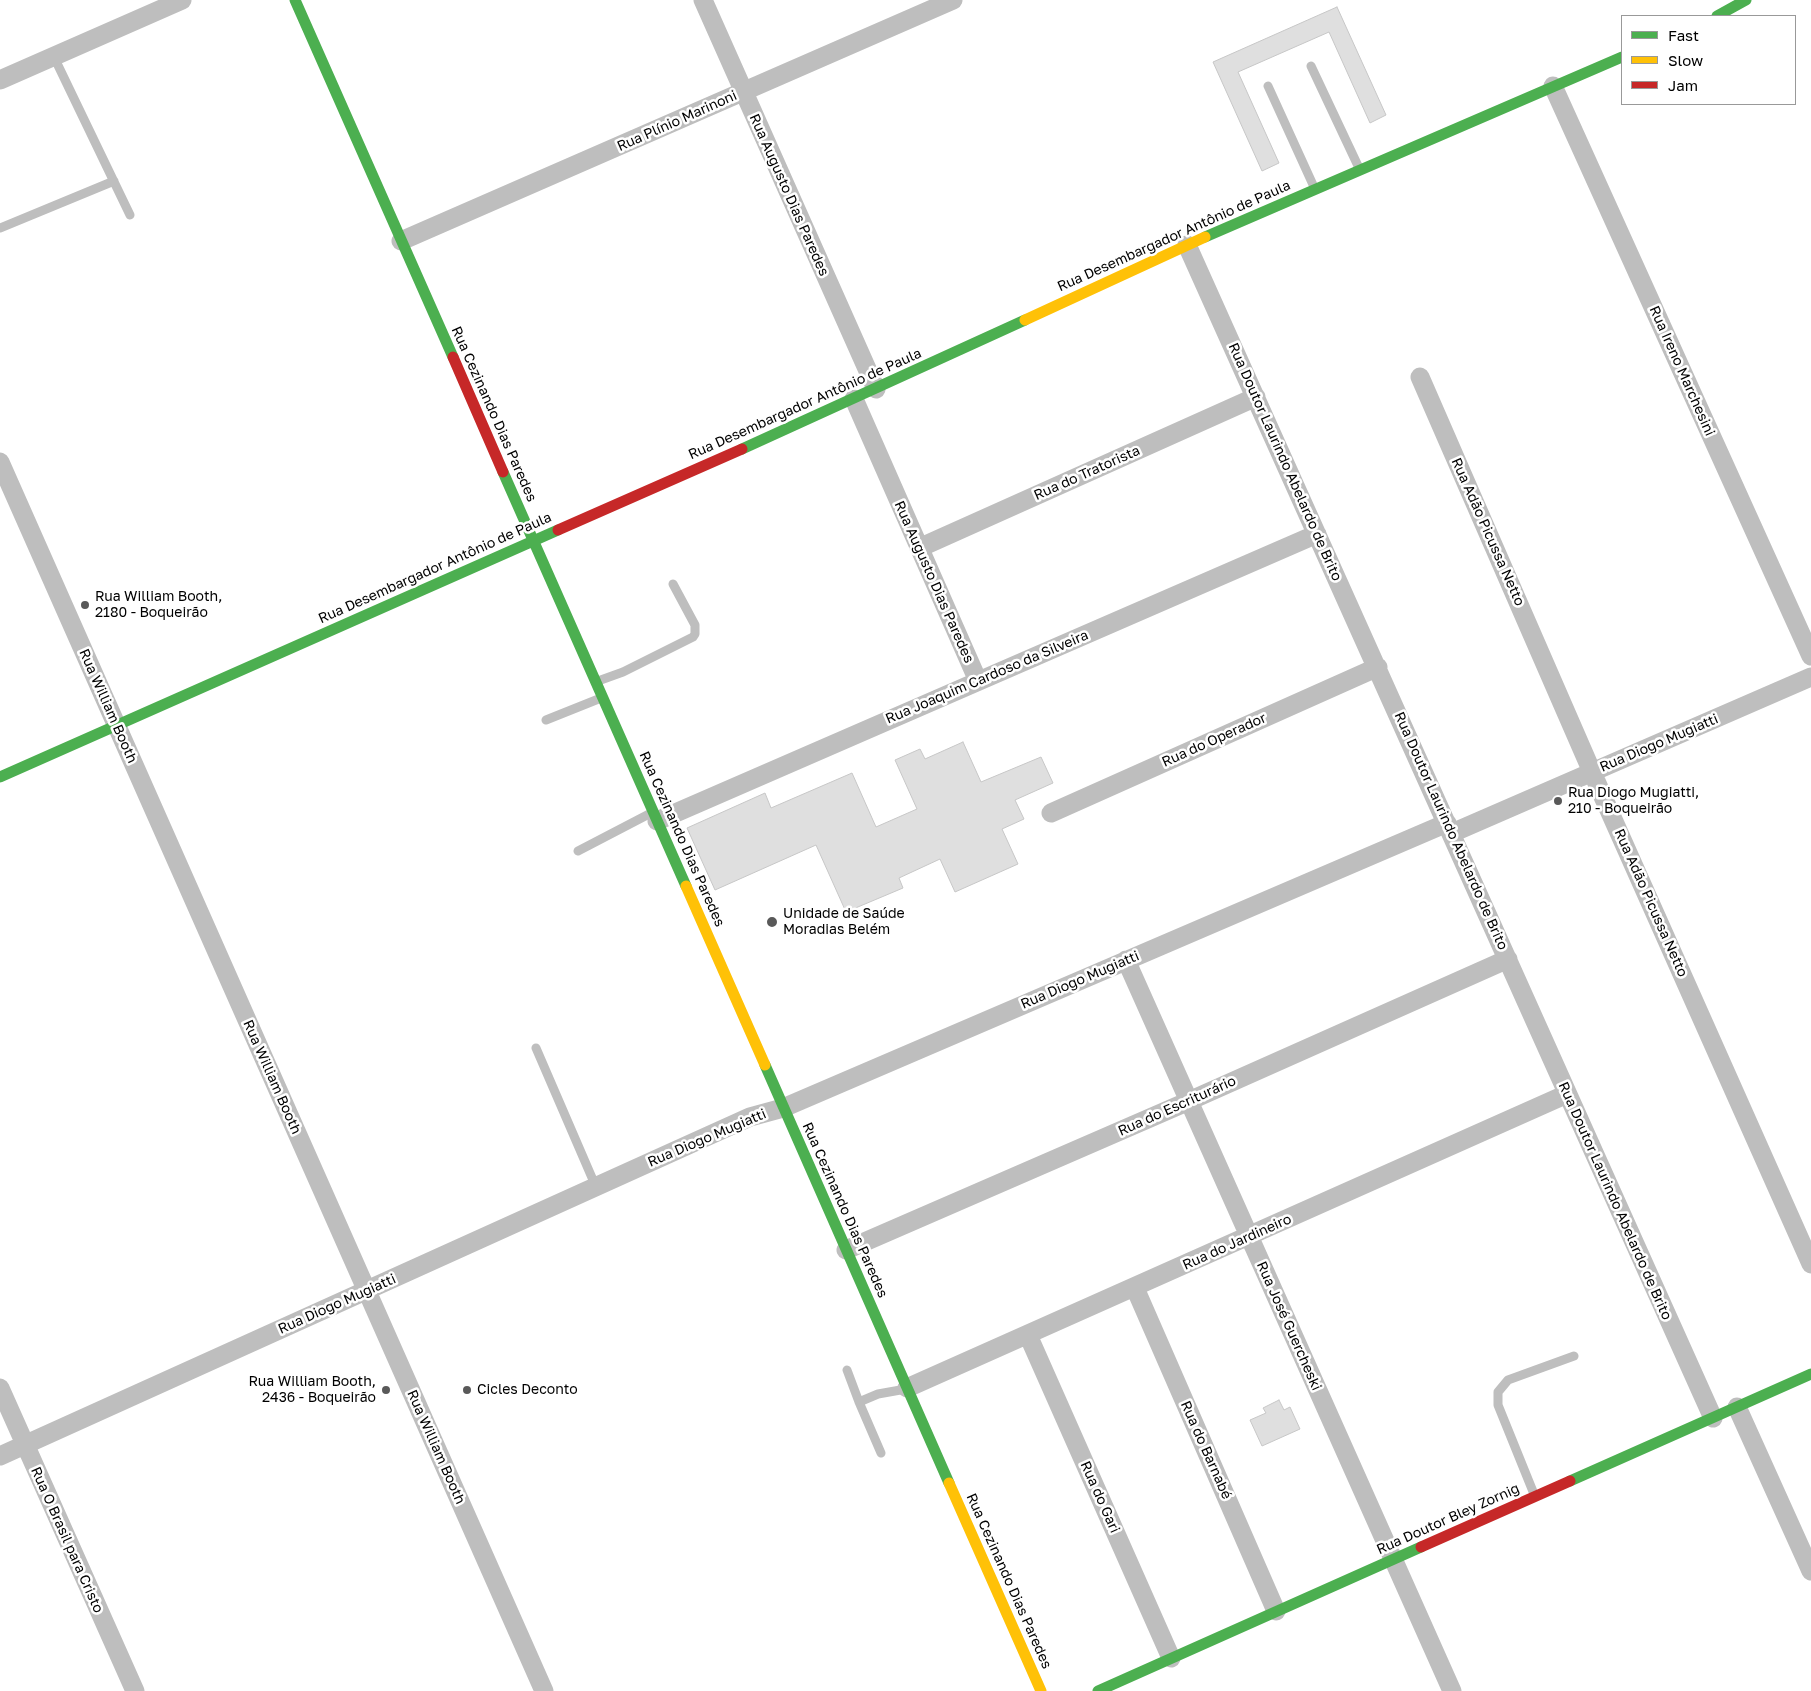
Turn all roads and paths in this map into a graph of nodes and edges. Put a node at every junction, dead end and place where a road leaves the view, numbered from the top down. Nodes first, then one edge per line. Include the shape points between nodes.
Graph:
1 (182, 0) edge
2 (295, 0) edge
3 (703, 0) edge
4 (953, 0) edge
5 (1746, 0) edge
6 (1719, 15) edge
7 (54, 56) junction
8 (1621, 57) edge
9 (1311, 66) dead end
10 (0, 80) edge
11 (1268, 86) dead end
12 (1552, 86) junction
13 (744, 92) junction
14 (1360, 170) junction
15 (114, 181) junction
16 (1315, 190) junction
17 (130, 215) dead end
18 (0, 228) edge
19 (401, 241) junction
20 (1188, 245) junction
21 (1420, 377) dead end
22 (876, 389) junction
23 (1256, 397) junction
24 (854, 399) junction
25 (0, 462) edge
26 (1317, 534) junction
27 (533, 541) junction
28 (919, 548) junction
29 (673, 584) dead end
30 (1811, 656) edge
31 (1378, 667) junction
32 (1811, 677) edge
33 (596, 682) junction
34 (978, 682) junction
35 (602, 697) junction
36 (546, 720) dead end
37 (117, 726) junction
38 (1592, 772) junction
39 (0, 778) edge
40 (1051, 813) dead end
41 (655, 816) junction
42 (1450, 828) junction
43 (578, 851) dead end
44 (1126, 960) junction
45 (1508, 960) junction
46 (536, 1048) dead end
47 (1567, 1094) junction
48 (1189, 1101) junction
49 (783, 1108) junction
50 (596, 1187) junction
51 (1249, 1237) junction
52 (846, 1250) junction
53 (1811, 1264) edge
54 (1135, 1288) junction
55 (367, 1290) junction
56 (1028, 1335) junction
57 (1574, 1356) dead end
58 (847, 1370) dead end
59 (1811, 1374) edge
60 (0, 1388) edge
61 (907, 1388) junction
62 (859, 1402) junction
63 (1738, 1407) junction
64 (1713, 1418) junction
65 (25, 1444) junction
66 (881, 1452) dead end
67 (0, 1456) edge
68 (1536, 1497) junction
69 (1393, 1560) junction
70 (1811, 1571) edge
71 (1276, 1612) junction
72 (1171, 1658) junction
73 (135, 1691) edge
74 (544, 1691) edge
75 (1041, 1691) edge
76 (1098, 1691) edge
77 (1452, 1691) edge

1 - 7 street
2 - 19 street, Rua Cezinando Dias Paredes
3 - 13 street, Rua Augusto Dias Paredes
4 - 13 street, Rua Plínio Marinoni
5 - 6 street
7 - 10 street
7 - 15 lane
8 - 12 street, Rua Desembargador Antônio de Paula
9 - 14 lane
11 - 16 lane
12 - 14 street, Rua Desembargador Antônio de Paula
12 - 30 street, Rua Ireno Marchesini
13 - 19 street, Rua Plínio Marinoni
13 - 22 street, Rua Augusto Dias Paredes
14 - 16 street, Rua Desembargador Antônio de Paula
15 - 17 lane
15 - 18 lane
16 - 20 street, Rua Desembargador Antônio de Paula
19 - 27 street, Rua Cezinando Dias Paredes
20 - 22 street, Rua Desembargador Antônio de Paula
20 - 23 street, Rua Doutor Laurindo Abelardo de Brito
21 - 38 street, Rua Adão Picussa Netto
22 - 24 street, Rua Desembargador Antônio de Paula
23 - 26 street, Rua Doutor Laurindo Abelardo de Brito
23 - 28 street, Rua do Tratorista
24 - 27 street, Rua Desembargador Antônio de Paula
24 - 28 street, Rua Augusto Dias Paredes
25 - 37 street, Rua William Booth
26 - 31 street, Rua Doutor Laurindo Abelardo de Brito
26 - 34 street, Rua Joaquim Cardoso da Silveira
27 - 33 street, Rua Cezinando Dias Paredes
27 - 37 street, Rua Desembargador Antônio de Paula
28 - 34 street, Rua Augusto Dias Paredes
29 - 33 lane via 695,625 693,637
31 - 40 street, Rua do Operador
31 - 42 street, Rua Doutor Laurindo Abelardo de Brito
32 - 38 street, Rua Diogo Mugiatti
33 - 35 street, Rua Cezinando Dias Paredes
34 - 41 street, Rua Joaquim Cardoso da Silveira
35 - 36 lane
35 - 41 street, Rua Cezinando Dias Paredes
37 - 39 street, Rua Desembargador Antônio de Paula
37 - 55 street, Rua William Booth
38 - 42 street, Rua Diogo Mugiatti
38 - 53 street, Rua Adão Picussa Netto
41 - 43 lane
41 - 49 street, Rua Cezinando Dias Paredes
42 - 44 street, Rua Diogo Mugiatti
42 - 45 street, Rua Doutor Laurindo Abelardo de Brito
44 - 48 street, Rua José Guercheski
44 - 49 street, Rua Diogo Mugiatti
45 - 47 street, Rua Doutor Laurindo Abelardo de Brito
45 - 48 street, Rua do Escriturário
46 - 50 lane
47 - 51 street, Rua do Jardineiro
47 - 64 street, Rua Doutor Laurindo Abelardo de Brito
48 - 51 street, Rua José Guercheski
48 - 52 street, Rua do Escriturário
49 - 50 street, Rua Diogo Mugiatti via 750,1117
49 - 52 street, Rua Cezinando Dias Paredes
50 - 55 street, Rua Diogo Mugiatti
51 - 54 street, Rua do Jardineiro
51 - 69 street, Rua José Guercheski
52 - 61 street, Rua Cezinando Dias Paredes
54 - 56 street, Rua do Jardineiro
54 - 71 street, Rua do Barnabé
55 - 65 street, Rua Diogo Mugiatti
55 - 74 street, Rua William Booth
56 - 61 street, Rua do Jardineiro
56 - 72 street, Rua do Gari
57 - 68 lane via 1508,1380 1498,1392 1498,1405
58 - 62 lane
59 - 63 street, Rua Doutor Bley Zornig
60 - 65 street, Rua O Brasil para Cristo
61 - 62 lane
61 - 75 street, Rua Cezinando Dias Paredes
62 - 66 lane
63 - 64 street, Rua Doutor Bley Zornig
63 - 70 street
64 - 68 street, Rua Doutor Bley Zornig
65 - 67 street, Rua Diogo Mugiatti
65 - 73 street, Rua O Brasil para Cristo
68 - 69 street, Rua Doutor Bley Zornig
69 - 71 street, Rua Doutor Bley Zornig
69 - 77 street, Rua José Guercheski
71 - 72 street, Rua Doutor Bley Zornig
72 - 76 street, Rua Doutor Bley Zornig

